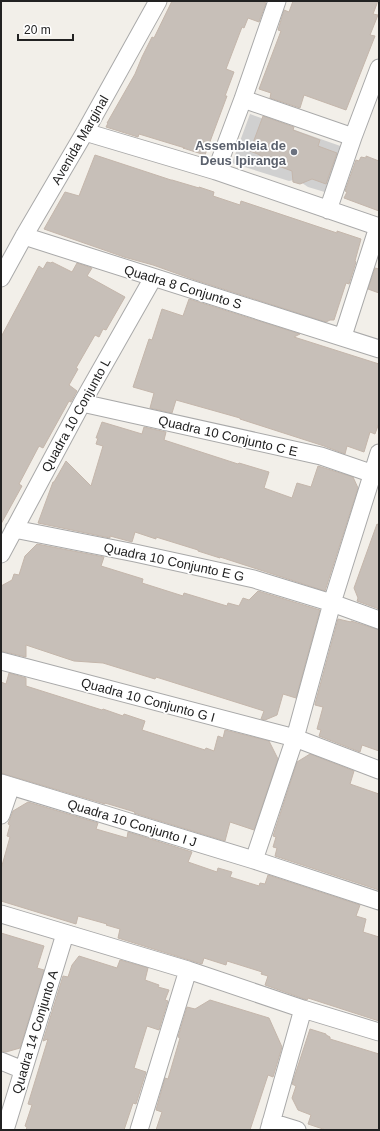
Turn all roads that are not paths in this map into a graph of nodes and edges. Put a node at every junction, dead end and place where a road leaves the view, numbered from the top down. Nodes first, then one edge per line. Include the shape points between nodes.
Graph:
1 (158, 1) edge
2 (277, 1) edge
3 (379, 68) edge
4 (243, 99) junction
5 (85, 132) junction
6 (353, 136) junction
7 (216, 171) junction
8 (328, 210) junction
9 (378, 227) edge
10 (24, 236) junction
11 (1, 278) edge
12 (153, 278) junction
13 (343, 336) junction
14 (379, 349) edge
15 (82, 403) junction
16 (379, 453) edge
17 (375, 474) edge
18 (14, 529) junction
19 (1, 554) edge
20 (332, 603) junction
21 (379, 620) edge
22 (1, 661) edge
23 (295, 738) junction
24 (379, 770) edge
25 (6, 785) edge
26 (1, 815) edge
27 (254, 860) junction
28 (379, 901) edge
29 (1, 914) edge
30 (65, 934) junction
31 (188, 970) junction
32 (303, 1009) junction
33 (379, 1032) edge
34 (1, 1061) edge
35 (23, 1070) junction
36 (270, 1126) edge
37 (5, 1130) edge
38 (139, 1130) edge
39 (297, 1130) edge

1 - 5 street, Avenida Marginal
2 - 4 street
3 - 6 street
4 - 6 street
4 - 7 street
5 - 7 street
5 - 10 street, Avenida Marginal
6 - 8 street
7 - 8 street
8 - 9 street
9 - 13 street
10 - 11 street, Avenida Marginal
10 - 12 street, Quadra 8 Conjunto S
12 - 13 street, Quadra 8 Conjunto S
12 - 15 street, Quadra 10 Conjunto L
13 - 14 street, Quadra 8 Conjunto S
15 - 17 street, Quadra 10 Conjunto C E via 320,456
15 - 18 street, Quadra 10 Conjunto L
16 - 17 street
17 - 20 street
18 - 19 street, Quadra 10 Conjunto L
18 - 20 street, Quadra 10 Conjunto E G via 254,579
20 - 21 street, Quadra 10 Conjunto E G
20 - 23 street
22 - 23 street, Quadra 10 Conjunto G I
23 - 24 street, Quadra 10 Conjunto G I
23 - 27 street
25 - 26 street
25 - 27 street, Quadra 10 Conjunto I J
27 - 28 street, Quadra 10 Conjunto I J
29 - 30 street
30 - 31 street
30 - 35 street, Quadra 14 Conjunto A
31 - 32 street
31 - 38 street
32 - 33 street
32 - 36 street
34 - 35 street
35 - 37 street, Quadra 14 Conjunto A
36 - 39 street

